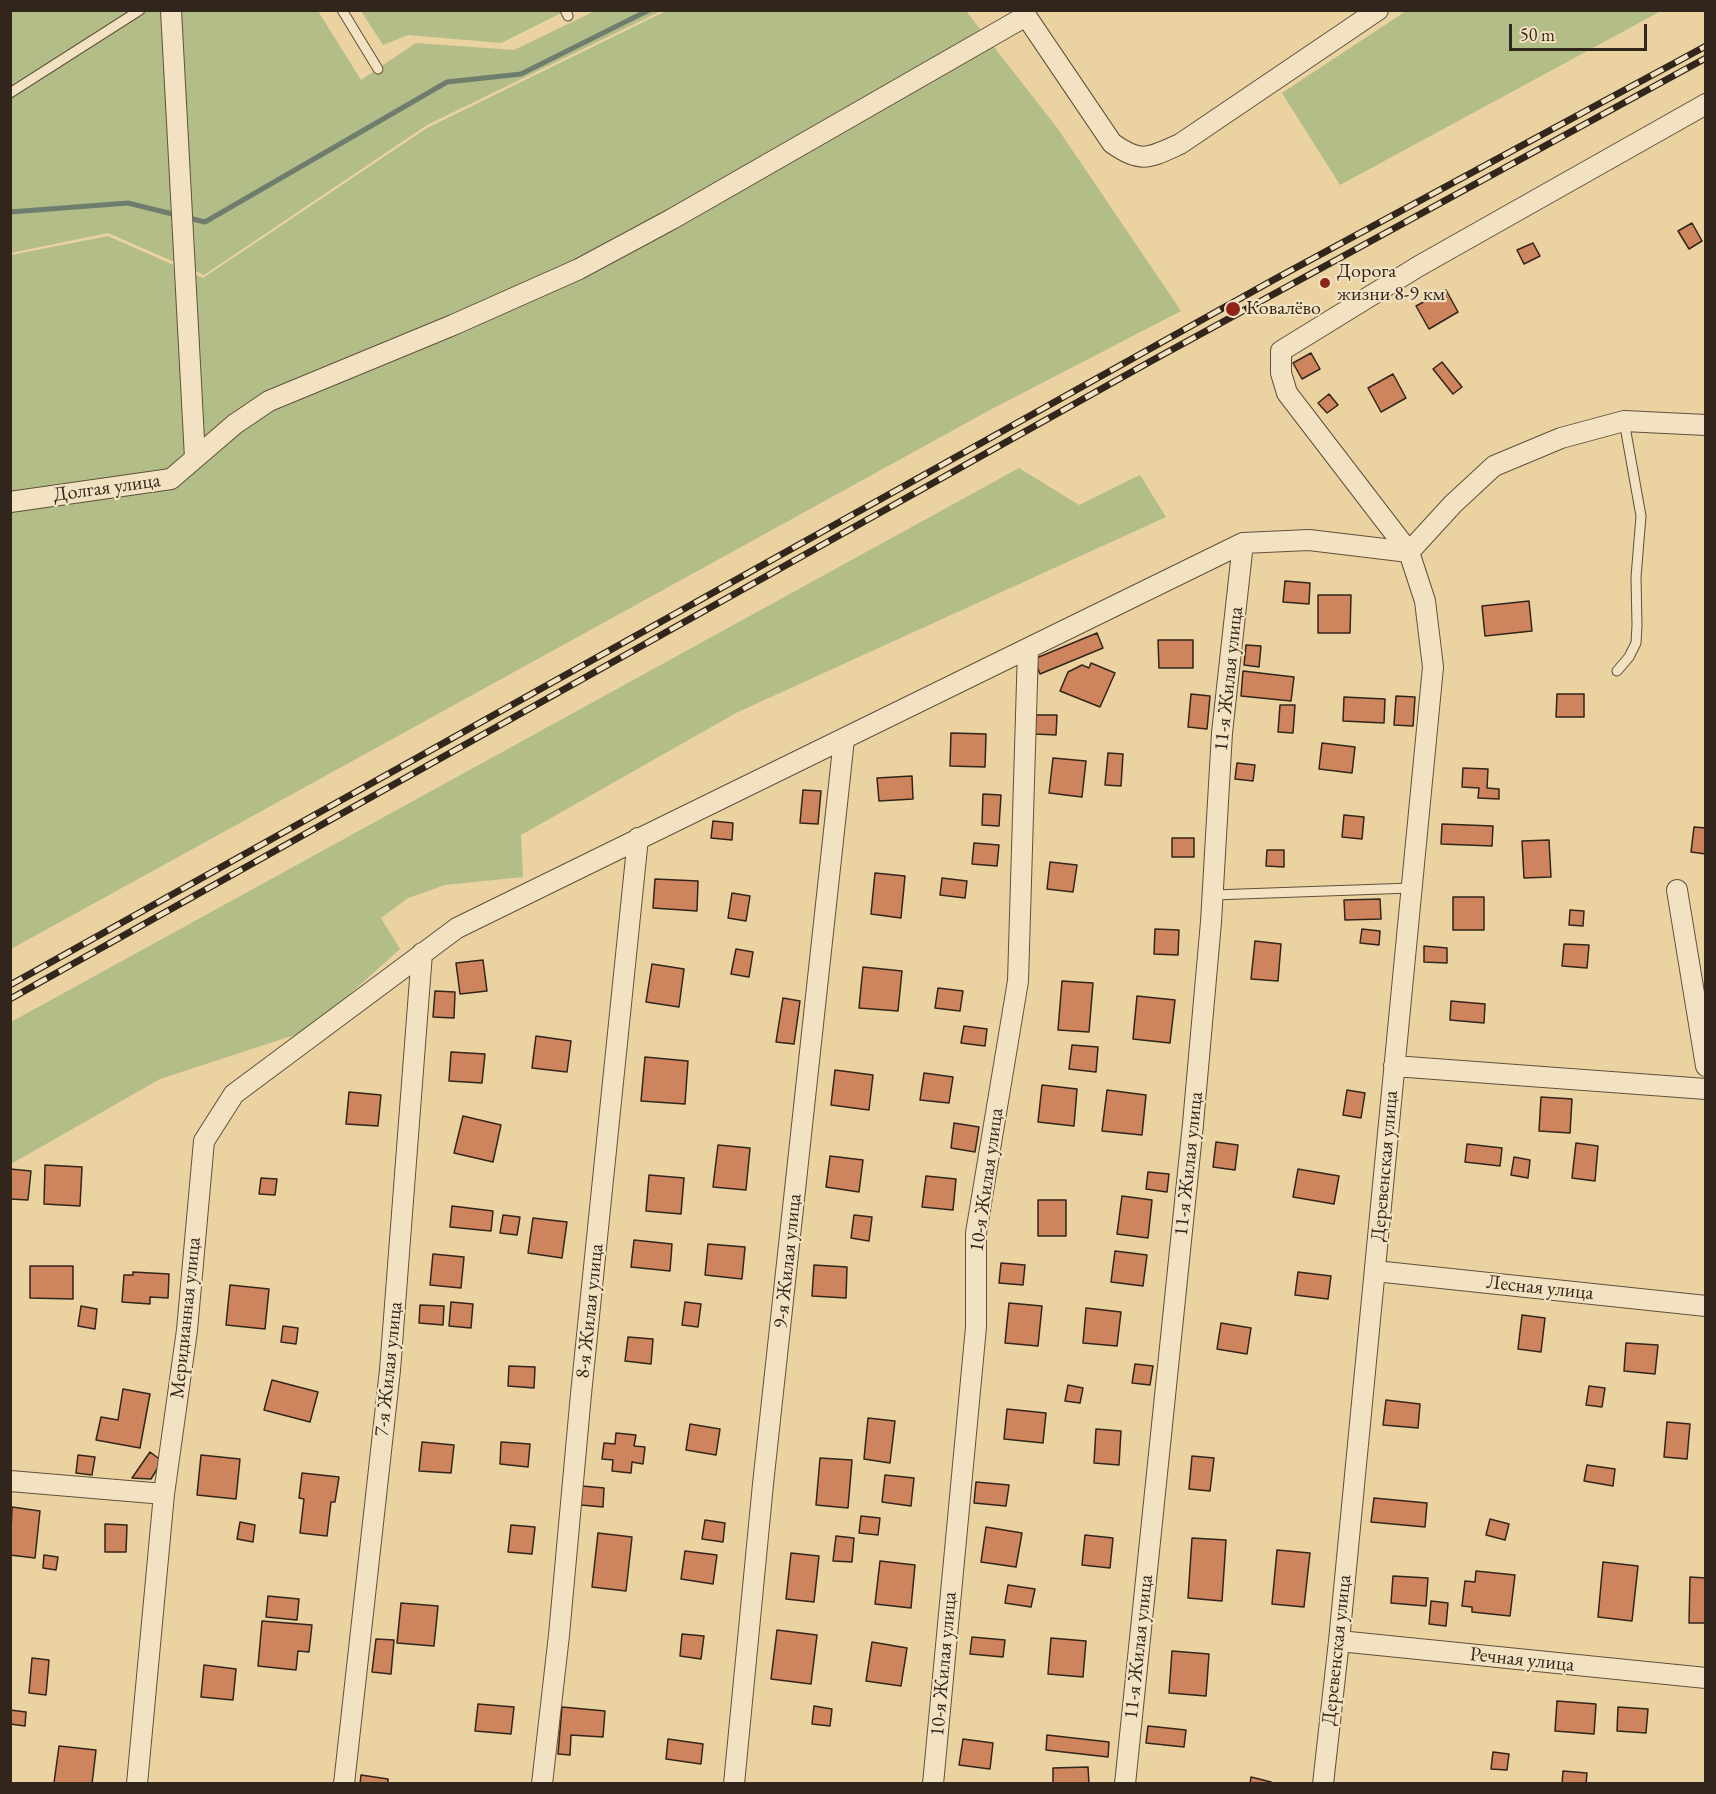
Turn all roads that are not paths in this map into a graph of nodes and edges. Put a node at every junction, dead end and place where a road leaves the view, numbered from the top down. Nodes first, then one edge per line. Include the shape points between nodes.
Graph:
1 (140, 10) edge
2 (171, 10) edge
3 (342, 10) edge
4 (1378, 10) edge
5 (1024, 13) edge
6 (378, 69) dead end
7 (10, 93) edge
8 (1706, 104) edge
9 (1624, 421) junction
10 (1706, 425) edge
11 (195, 458) junction
12 (10, 502) edge
13 (1243, 543) junction
14 (1409, 552) junction
15 (1028, 649) junction
16 (1617, 670) dead end
17 (844, 739) junction
18 (638, 838) junction
19 (1411, 888) junction
20 (1677, 890) dead end
21 (1213, 896) junction
22 (422, 953) junction
23 (1394, 1066) junction
24 (1706, 1066) edge
25 (1706, 1089) edge
26 (1375, 1271) junction
27 (1706, 1306) edge
28 (10, 1481) edge
29 (164, 1494) junction
30 (1339, 1641) junction
31 (1706, 1678) edge
32 (137, 1784) edge
33 (344, 1784) edge
34 (542, 1784) edge
35 (734, 1784) edge
36 (933, 1784) edge
37 (1125, 1784) edge
38 (1323, 1784) edge

1 - 7 lane
2 - 11 street
3 - 6 lane
4 - 5 street via 1180,144 1143,158 1126,154 1112,143
5 - 11 street, Долгая улица via 672,219 579,269 269,401
8 - 14 street, Деревенская улица via 1419,266 1281,351 1281,373 1287,393
9 - 10 street
9 - 14 street via 1561,438 1494,466
9 - 16 lane via 1641,516 1635,577 1636,643
11 - 12 street, Долгая улица via 171,479
13 - 14 street via 1309,540
13 - 15 street, Меридианная улица
13 - 21 street, 11-я Жилая улица via 1222,734
14 - 19 street, Деревенская улица via 1425,602 1433,667
15 - 17 street, Меридианная улица
15 - 36 street, 10-я Жилая улица via 1018,981 976,1233 976,1327
17 - 18 street, Меридианная улица
17 - 35 street, 9-я Жилая улица
18 - 22 street, Меридианная улица via 457,928
18 - 34 street, 8-я Жилая улица
19 - 21 lane
19 - 23 street, Деревенская улица
20 - 24 street
21 - 37 street, 11-я Жилая улица
22 - 29 street, Меридианная улица via 234,1094 204,1141 187,1330
22 - 33 street, 7-я Жилая улица via 390,1370
23 - 25 street
23 - 26 street, Деревенская улица
26 - 27 street, Лесная улица
26 - 30 street, Деревенская улица
28 - 29 street
29 - 32 street, Меридианная улица
30 - 31 street, Речная улица
30 - 38 street, Деревенская улица

